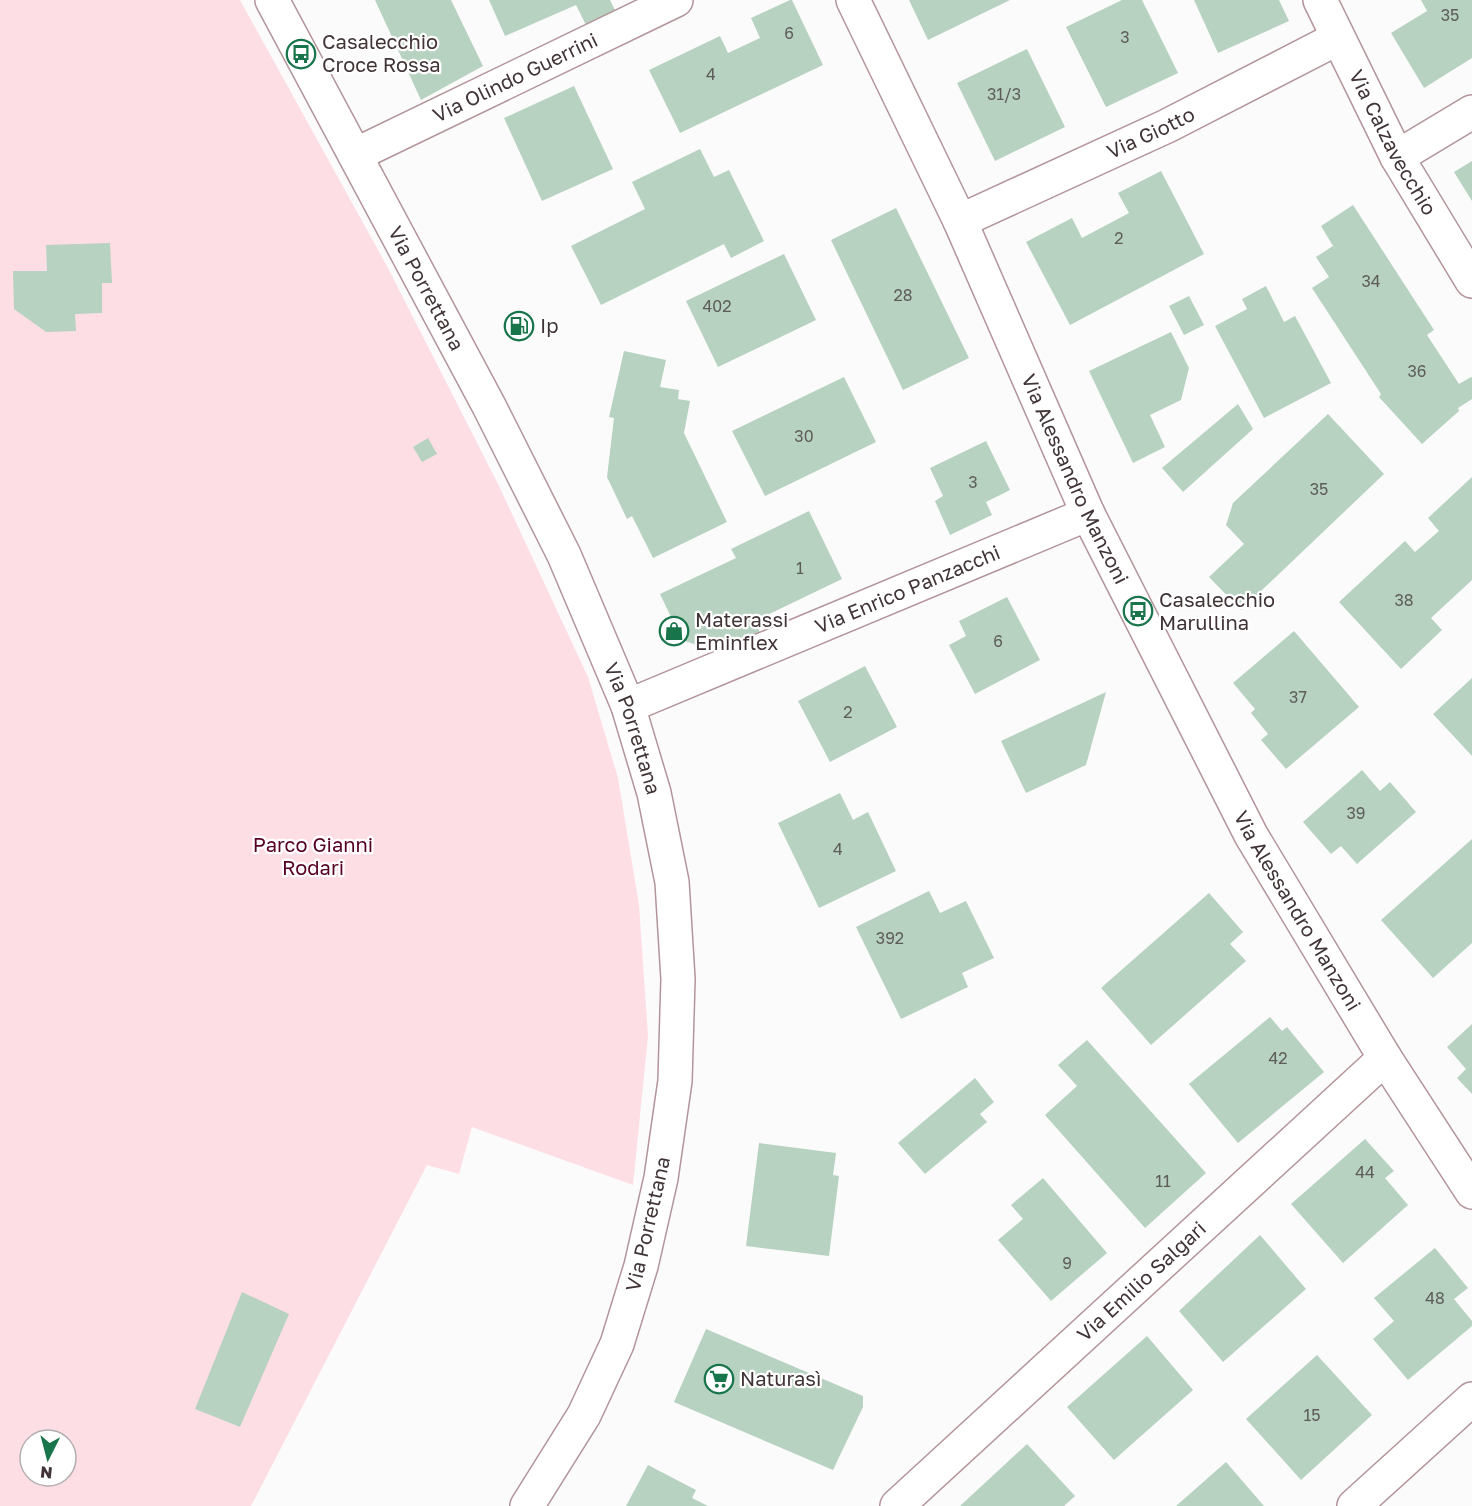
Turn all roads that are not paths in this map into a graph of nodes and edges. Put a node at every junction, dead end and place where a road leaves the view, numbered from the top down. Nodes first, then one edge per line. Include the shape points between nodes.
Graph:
1 (272, 0) edge
2 (676, 0) edge
3 (854, 0) edge
4 (1320, 0) edge
5 (1338, 38) junction
6 (1472, 112) edge
7 (355, 155) junction
8 (1397, 158) junction
9 (960, 221) junction
10 (1472, 281) edge
11 (1089, 514) junction
12 (628, 706) junction
13 (1385, 1058) junction
14 (1472, 1192) edge
15 (1472, 1399) edge
16 (527, 1506) edge
17 (897, 1506) edge
18 (1354, 1506) edge

1 - 7 street, Via Porrettana
2 - 7 street, Via Olindo Guerrini
3 - 9 street, Via Alessandro Manzoni
4 - 5 street, Via Calzavecchio
5 - 8 street, Via Calzavecchio
5 - 9 street, Via Giotto via 1167,126
6 - 8 street
7 - 12 street, Via Porrettana via 564,555
8 - 10 street, Via Calzavecchio
9 - 11 street, Via Alessandro Manzoni
11 - 12 street, Via Enrico Panzacchi
11 - 13 street, Via Alessandro Manzoni via 1251,835
12 - 16 street, Via Porrettana via 654,793 672,882 678,979 675,1081 661,1179 641,1266 617,1344 584,1415
13 - 14 street, Via Alessandro Manzoni
13 - 17 street, Via Emilio Salgari
15 - 18 street

